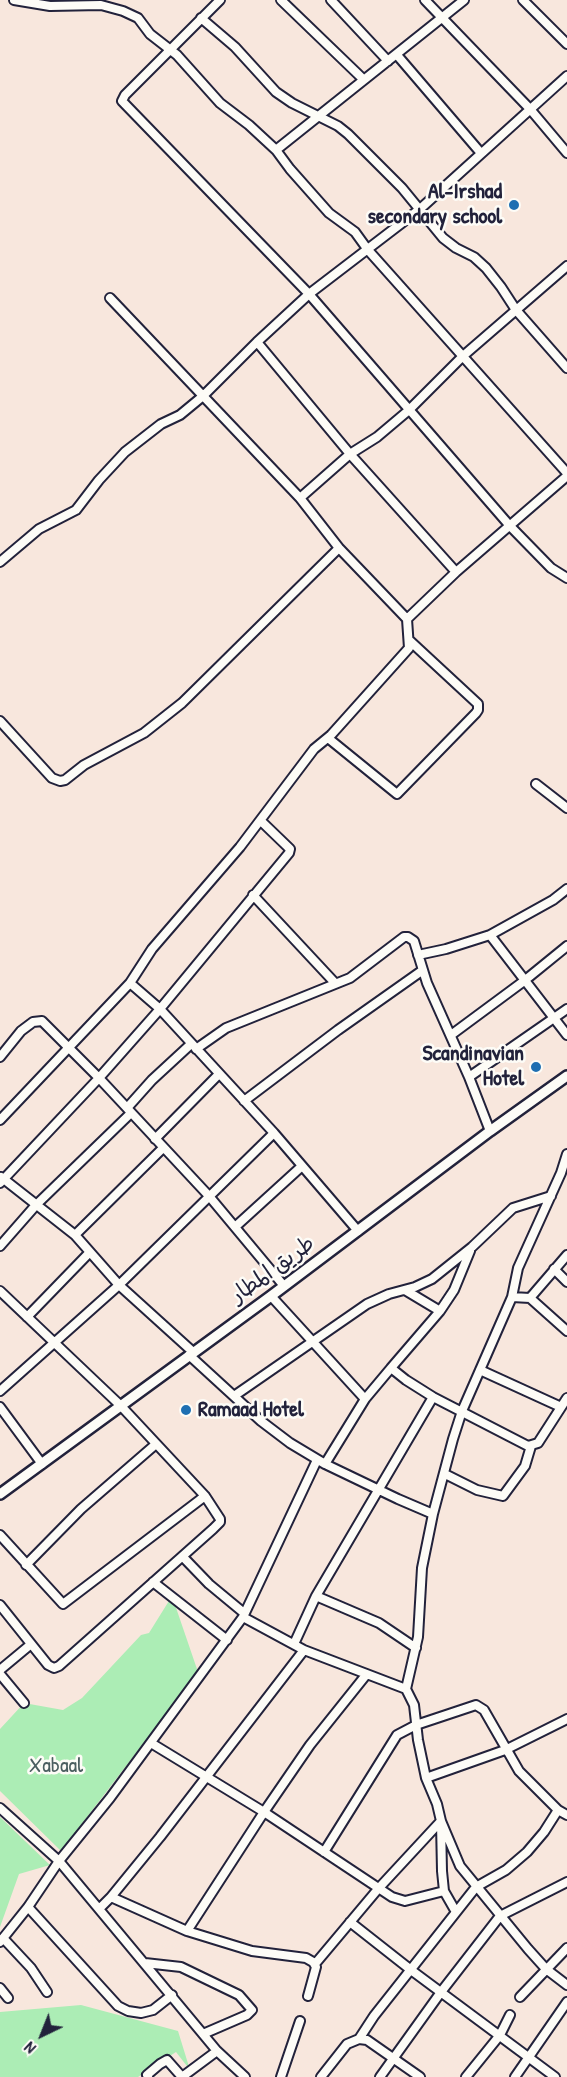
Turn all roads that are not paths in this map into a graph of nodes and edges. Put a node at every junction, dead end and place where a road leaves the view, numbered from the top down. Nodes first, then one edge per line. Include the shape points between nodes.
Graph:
1 (14, 0) edge
2 (220, 0) edge
3 (281, 0) edge
4 (331, 0) edge
5 (425, 0) edge
6 (464, 0) edge
7 (523, 0) edge
8 (444, 17) junction
9 (201, 18) junction
10 (567, 44) edge
11 (171, 49) junction
12 (396, 55) junction
13 (388, 61) junction
14 (567, 76) edge
15 (363, 78) junction
16 (530, 109) junction
17 (319, 115) junction
18 (276, 150) junction
19 (480, 152) junction
20 (567, 153) edge
21 (420, 209) junction
22 (368, 250) junction
23 (567, 266) edge
24 (309, 294) junction
25 (110, 298) dead end
26 (516, 310) junction
27 (257, 342) junction
28 (464, 356) junction
29 (567, 368) edge
30 (203, 396) junction
31 (410, 410) junction
32 (350, 454) junction
33 (567, 474) edge
34 (300, 498) junction
35 (510, 526) junction
36 (339, 548) junction
37 (0, 562) edge
38 (456, 572) junction
39 (567, 578) edge
40 (407, 619) junction
41 (410, 641) junction
42 (0, 720) edge
43 (328, 738) junction
44 (536, 784) dead end
45 (567, 808) edge
46 (261, 821) junction
47 (567, 889) edge
48 (253, 895) junction
49 (490, 935) junction
50 (567, 946) edge
51 (418, 955) junction
52 (423, 970) junction
53 (524, 981) junction
54 (130, 983) junction
55 (335, 983) junction
56 (160, 1009) junction
57 (567, 1009) edge
58 (554, 1018) junction
59 (451, 1035) junction
60 (567, 1035) edge
61 (194, 1046) junction
62 (67, 1047) junction
63 (0, 1057) edge
64 (219, 1074) junction
65 (567, 1076) edge
66 (470, 1077) junction
67 (99, 1078) junction
68 (244, 1101) junction
69 (129, 1111) junction
70 (0, 1120) edge
71 (490, 1131) junction
72 (274, 1133) junction
73 (155, 1139) junction
74 (163, 1148) junction
75 (566, 1158) edge
76 (302, 1166) junction
77 (1, 1180) edge
78 (209, 1196) junction
79 (551, 1196) junction
80 (36, 1205) junction
81 (235, 1227) junction
82 (358, 1232) junction
83 (75, 1234) junction
84 (0, 1246) edge
85 (472, 1247) junction
86 (90, 1252) junction
87 (567, 1255) edge
88 (554, 1269) junction
89 (567, 1282) edge
90 (119, 1285) junction
91 (285, 1286) junction
92 (405, 1290) junction
93 (0, 1291) edge
94 (271, 1296) junction
95 (512, 1297) junction
96 (530, 1298) junction
97 (440, 1311) junction
98 (27, 1317) junction
99 (567, 1331) edge
100 (313, 1342) junction
101 (54, 1344) junction
102 (191, 1354) junction
103 (391, 1368) junction
104 (480, 1370) junction
105 (0, 1392) edge
106 (234, 1396) junction
107 (433, 1397) junction
108 (567, 1398) edge
109 (365, 1399) junction
110 (121, 1406) junction
111 (0, 1407) edge
112 (561, 1407) junction
113 (462, 1412) junction
114 (156, 1444) junction
115 (531, 1446) junction
116 (317, 1460) junction
117 (42, 1464) junction
118 (325, 1464) junction
119 (445, 1474) junction
120 (379, 1490) junction
121 (0, 1494) edge
122 (205, 1496) junction
123 (433, 1514) junction
124 (0, 1535) edge
125 (183, 1557) junction
126 (26, 1565) junction
127 (153, 1582) junction
128 (316, 1596) junction
129 (0, 1605) edge
130 (243, 1615) junction
131 (227, 1640) junction
132 (294, 1644) junction
133 (30, 1645) junction
134 (416, 1648) junction
135 (304, 1650) junction
136 (0, 1672) edge
137 (366, 1675) junction
138 (406, 1689) junction
139 (24, 1703) dead end
140 (567, 1719) edge
141 (416, 1725) junction
142 (151, 1743) junction
143 (505, 1749) junction
144 (206, 1777) junction
145 (426, 1778) junction
146 (0, 1808) edge
147 (558, 1810) junction
148 (264, 1812) junction
149 (567, 1815) edge
150 (441, 1821) junction
151 (324, 1852) junction
152 (60, 1861) junction
153 (567, 1882) edge
154 (476, 1887) junction
155 (378, 1889) junction
156 (444, 1891) junction
157 (111, 1897) junction
158 (28, 1907) junction
159 (100, 1908) junction
160 (456, 1912) junction
161 (500, 1916) junction
162 (350, 1922) junction
163 (188, 1931) junction
164 (1, 1940) edge
165 (567, 1948) edge
166 (145, 1963) junction
167 (315, 1964) junction
168 (546, 1969) junction
169 (411, 1970) junction
170 (567, 1985) edge
171 (0, 1988) edge
172 (47, 1992) dead end
173 (441, 1992) junction
174 (171, 1995) junction
175 (309, 1996) dead end
176 (520, 1997) dead end
177 (8, 1998) dead end
178 (567, 2002) edge
179 (510, 2015) dead end
180 (300, 2021) dead end
181 (202, 2034) junction
182 (500, 2035) junction
183 (358, 2039) junction
184 (217, 2051) junction
185 (529, 2057) junction
186 (394, 2058) junction
187 (148, 2077) edge
188 (182, 2077) edge
189 (245, 2077) edge
190 (280, 2077) edge
191 (321, 2077) edge
192 (380, 2077) edge
193 (420, 2077) edge
194 (466, 2077) edge
195 (515, 2077) edge
196 (555, 2077) edge

1 - 11 street via 123,10 138,18 150,34
2 - 9 street
3 - 15 street
4 - 13 street
5 - 8 street
6 - 8 street
7 - 10 street
8 - 12 street
8 - 16 street
9 - 11 street
9 - 17 street via 235,47 276,92
11 - 18 street via 220,103
11 - 24 street via 122,101
12 - 13 street
12 - 19 street
13 - 15 street
14 - 16 street
15 - 17 street
16 - 19 street
16 - 20 street
17 - 18 street
17 - 21 street via 348,134
18 - 22 street via 329,213 355,232
19 - 21 street
21 - 22 street
21 - 26 street via 443,238 486,268
22 - 24 street
22 - 28 street
23 - 26 street
24 - 27 street
24 - 31 street
25 - 30 street
26 - 28 street
26 - 29 street
27 - 30 street
27 - 32 street
28 - 31 street
28 - 33 street
30 - 34 street
30 - 37 street via 125,452 76,510 39,529
31 - 32 street
31 - 35 street
32 - 34 street
32 - 38 street
33 - 35 street
34 - 36 street
35 - 38 street
35 - 39 street via 551,568
36 - 40 street
36 - 42 street via 182,703 144,733 84,765 65,780 52,778
38 - 40 street
40 - 41 street
41 - 43 street via 406,654
41 - 43 street via 478,704 476,713 397,794
43 - 46 street via 314,749
44 - 45 street
46 - 48 street via 290,851
46 - 54 street via 159,941
47 - 49 street
48 - 55 street
48 - 56 street
49 - 51 street
49 - 53 street
50 - 53 street
51 - 52 street
51 - 55 street via 414,941 404,937 355,974
52 - 59 street
52 - 68 street
53 - 58 street
53 - 59 street
54 - 56 street
54 - 62 street
55 - 61 street via 226,1028
56 - 61 street
56 - 67 street
57 - 58 street
58 - 60 street
58 - 66 street
59 - 66 street
61 - 64 street
61 - 69 street via 152,1080
62 - 63 street via 42,1021 36,1020 21,1031
62 - 67 street
62 - 70 street
64 - 68 street
64 - 73 street
65 - 71 main road, طريق المطار
66 - 71 street
67 - 69 street
67 - 77 street
68 - 72 street
69 - 73 street
69 - 80 street
71 - 82 main road, طريق المطار
72 - 76 street
72 - 78 street
73 - 74 street
74 - 78 street
74 - 83 street
75 - 79 street
76 - 81 street
76 - 82 street
77 - 80 street
78 - 81 street
78 - 90 street
79 - 85 street via 513,1208
79 - 95 street via 518,1268
80 - 83 street
80 - 84 street
81 - 91 street
82 - 91 main road, طريق المطار
83 - 86 street
85 - 92 street via 432,1279
85 - 97 street via 454,1290
86 - 90 street
86 - 98 street
87 - 88 street
88 - 89 street
88 - 96 street
90 - 101 street
90 - 102 street
91 - 94 main road, طريق المطار
92 - 97 street
92 - 100 street via 367,1304
93 - 98 street
94 - 100 street
94 - 102 main road, طريق المطار
95 - 96 street
95 - 104 street
96 - 99 street
97 - 103 street
98 - 101 street
100 - 106 street
100 - 109 street
101 - 105 street
101 - 110 street
102 - 106 street
102 - 110 main road, طريق المطار
103 - 107 street
103 - 109 street
104 - 112 street
104 - 113 street
106 - 116 street via 261,1421
107 - 113 street
107 - 120 street
108 - 112 street
109 - 118 street
110 - 114 street
110 - 117 main road, طريق المطار
111 - 117 street
112 - 115 street via 538,1443
113 - 115 street
113 - 119 street
114 - 122 street
114 - 126 street via 81,1509
115 - 119 street via 525,1466 503,1496 477,1490
116 - 118 street
116 - 130 street
117 - 121 main road, طريق المطار
118 - 120 street
119 - 123 street
120 - 123 street
120 - 128 street
122 - 125 street via 220,1522
122 - 126 street via 65,1604
123 - 134 street via 422,1568
124 - 126 street
125 - 127 street
125 - 130 street
127 - 131 street
127 - 133 street via 59,1666 48,1665
128 - 132 street
128 - 134 street via 380,1623
129 - 133 street
130 - 131 street
130 - 132 street
131 - 142 street
132 - 135 street
133 - 136 street
134 - 138 street
135 - 137 street
135 - 144 street
136 - 139 street
137 - 138 street
137 - 148 street via 310,1745
138 - 141 street via 414,1705
140 - 143 street
141 - 143 street via 476,1705 483,1710
141 - 145 street
141 - 151 street via 394,1739
142 - 144 street
142 - 152 street
143 - 145 street
143 - 147 street via 519,1771
144 - 148 street
144 - 157 street
145 - 150 street
146 - 152 street
147 - 149 street
147 - 154 street via 527,1852
148 - 151 street
148 - 163 street
150 - 154 street via 460,1866
150 - 155 street
150 - 156 street
151 - 155 street
152 - 158 street
152 - 159 street
153 - 161 street
154 - 160 street
154 - 161 street
155 - 156 street via 405,1901
155 - 162 street
156 - 160 street
157 - 159 street
157 - 163 street
158 - 164 street
158 - 174 street via 118,2007 141,2013 153,2010
159 - 166 street
160 - 169 street
161 - 168 street
161 - 173 street
162 - 167 street
162 - 169 street
163 - 167 street via 252,1952 306,1958
164 - 172 street via 31,1968
165 - 168 street
166 - 174 street
166 - 181 street via 181,1967 239,1995 252,2010
167 - 175 street
168 - 170 street
168 - 176 street
169 - 173 street
169 - 183 street
171 - 177 street
173 - 182 street
173 - 186 street
174 - 181 street
178 - 185 street
179 - 182 street
180 - 190 street
181 - 184 street
182 - 185 street
182 - 194 street
183 - 186 street via 367,2040
183 - 191 street via 347,2044
184 - 188 street
184 - 189 street
185 - 195 street
185 - 196 street
186 - 192 street
186 - 193 street
187 - 188 street via 167,2061

